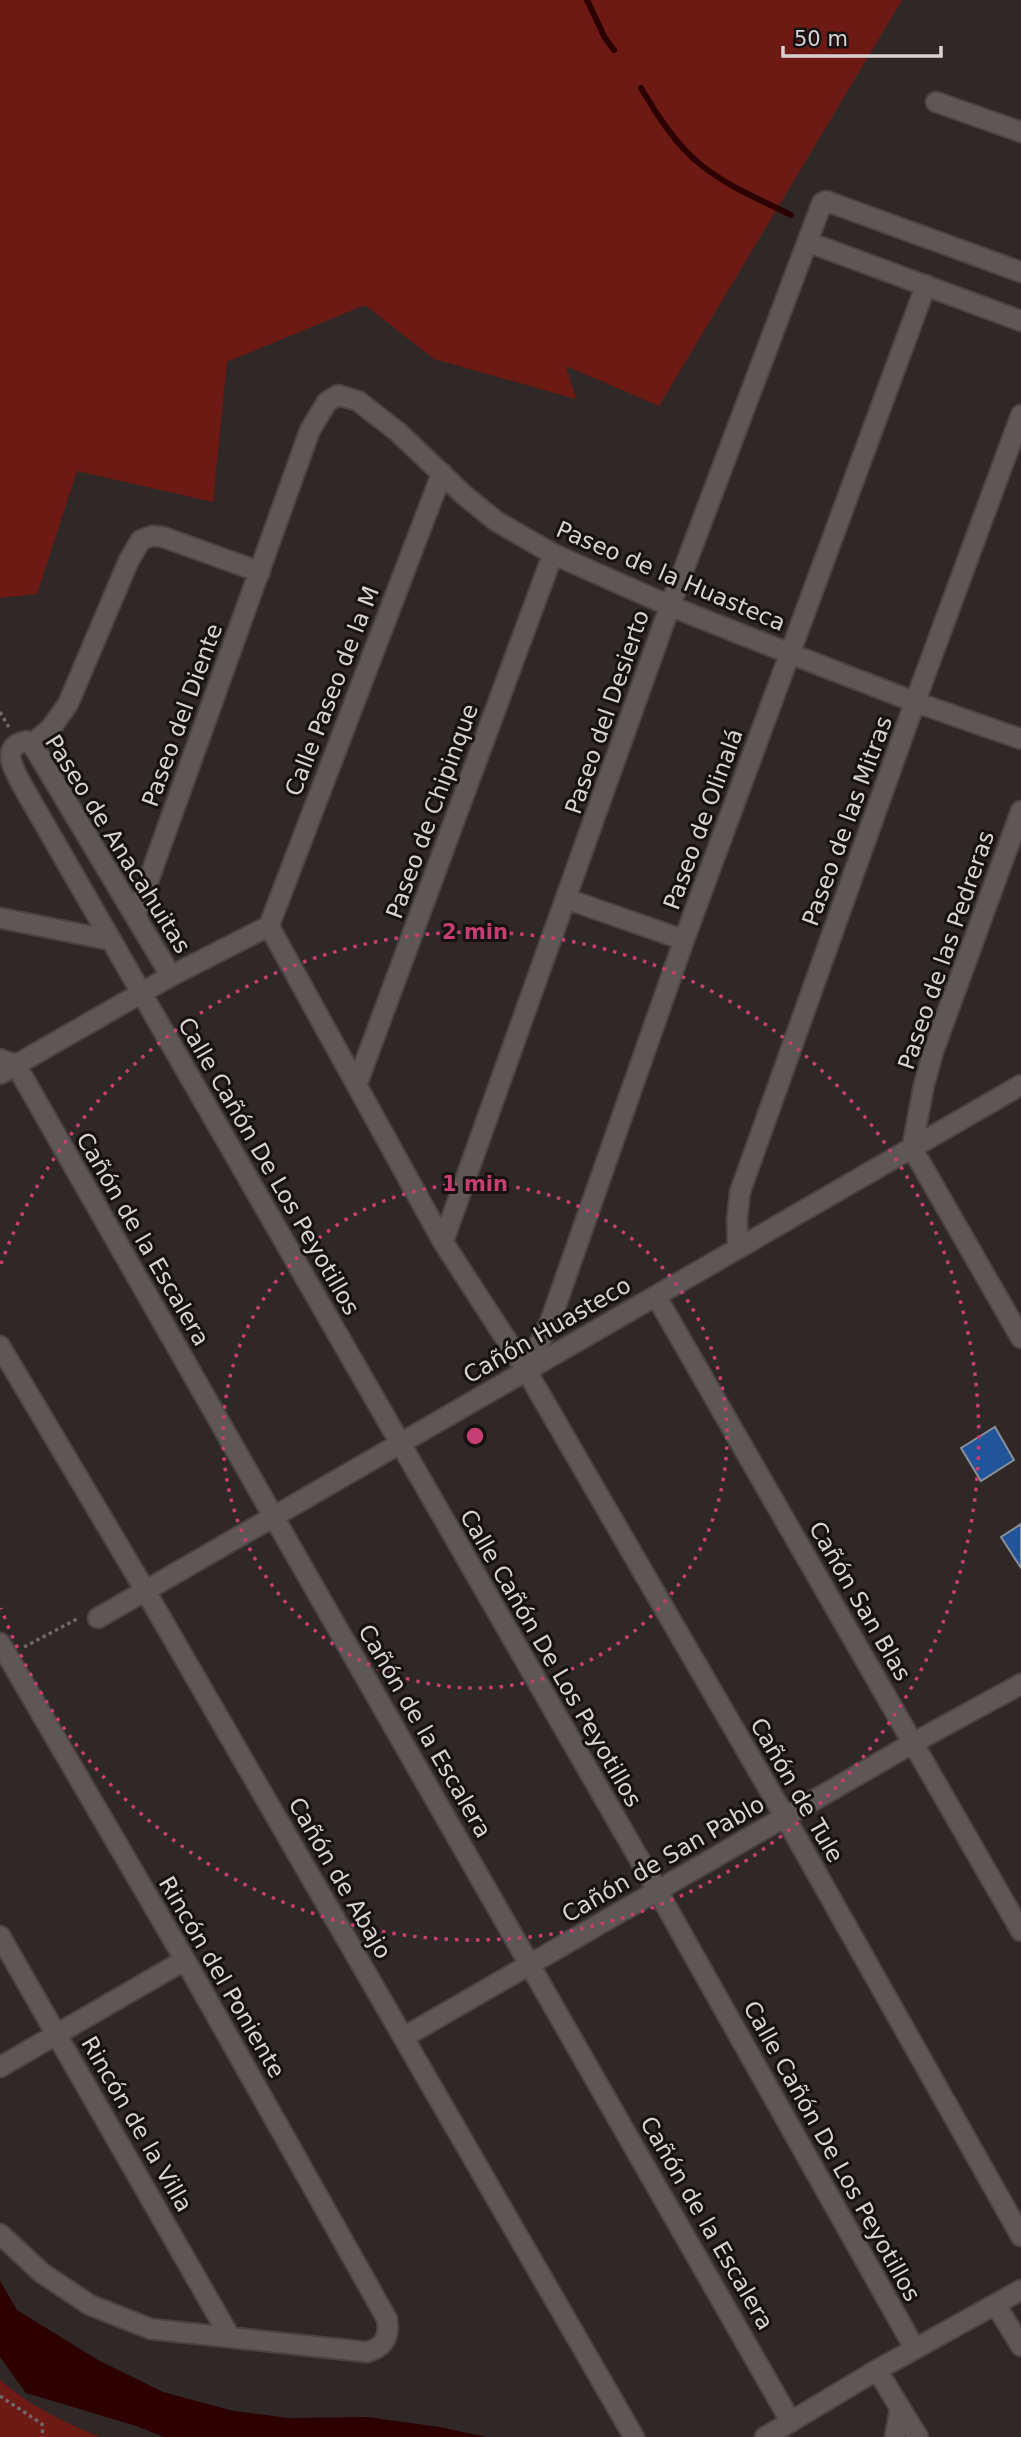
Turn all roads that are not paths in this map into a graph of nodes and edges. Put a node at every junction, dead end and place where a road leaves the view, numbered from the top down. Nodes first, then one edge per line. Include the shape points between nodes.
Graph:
1 (936, 102) dead end
2 (1021, 132) edge
3 (808, 242) junction
4 (1021, 272) edge
5 (926, 285) junction
6 (1021, 321) edge
7 (338, 395) joint
8 (1021, 415) edge
9 (442, 473) junction
10 (553, 554) junction
11 (260, 572) junction
12 (670, 606) junction
13 (791, 654) junction
14 (915, 702) junction
15 (1021, 739) edge
16 (32, 744) junction
17 (0, 781) edge
18 (22, 785) junction
19 (1021, 811) edge
20 (567, 899) junction
21 (136, 915) junction
22 (0, 918) edge
23 (269, 926) junction
24 (110, 940) junction
25 (684, 940) junction
26 (171, 976) junction
27 (142, 993) junction
28 (5, 1066) edge
29 (357, 1084) junction
30 (1021, 1085) edge
31 (912, 1148) junction
32 (443, 1242) junction
33 (738, 1248) junction
34 (656, 1296) junction
35 (1021, 1338) edge
36 (0, 1346) edge
37 (526, 1370) junction
38 (399, 1443) junction
39 (272, 1517) junction
40 (145, 1590) junction
41 (98, 1618) dead end
42 (4, 1650) edge
43 (1021, 1684) edge
44 (913, 1743) junction
45 (785, 1817) junction
46 (657, 1890) junction
47 (1021, 1931) edge
48 (0, 1936) edge
49 (185, 1960) junction
50 (532, 1964) junction
51 (57, 2033) junction
52 (404, 2037) junction
53 (0, 2067) edge
54 (0, 2234) edge
55 (1021, 2236) edge
56 (1021, 2290) edge
57 (996, 2305) junction
58 (230, 2337) junction
59 (1021, 2346) edge
60 (915, 2349) junction
61 (877, 2370) junction
62 (900, 2408) junction
63 (791, 2422) junction
64 (634, 2437) edge
65 (765, 2437) edge
66 (895, 2437) edge
67 (918, 2437) edge

1 - 2 street
3 - 4 street, Paseo del Desierto via 824,201
3 - 5 street
3 - 12 street, Paseo del Desierto
5 - 6 street
5 - 13 street, Paseo de Olinalá
7 - 9 street, Paseo de la Huasteca via 358,401
7 - 11 street, Paseo del Diente via 327,402 310,430
8 - 14 street, Paseo de las Mitras
9 - 10 street, Paseo de la Huasteca via 496,521
9 - 23 street, Calle Paseo de la M
10 - 12 street, Paseo de la Huasteca
10 - 29 street, Paseo de Chipinque
11 - 16 street via 163,537 141,540 68,704
11 - 21 street, Paseo del Diente
12 - 13 street, Paseo de la Huasteca
12 - 20 street, Paseo del Desierto
13 - 14 street, Paseo de la Huasteca
13 - 25 street, Paseo de Olinalá
14 - 15 street, Paseo de la Huasteca
14 - 33 street, Paseo de las Mitras via 740,1192
16 - 18 street, Paseo de Anacahuitas via 26,741 8,750
16 - 21 street, Paseo de Anacahuitas
17 - 18 street
18 - 24 street, Paseo de Anacahuitas
19 - 31 street, Paseo de las Pedreras via 933,1052
20 - 25 street
20 - 32 street, Paseo del Desierto
21 - 26 street, Paseo de Anacahuitas
22 - 24 street
23 - 26 street
23 - 29 street, Cañón de Tule
24 - 27 street, Paseo de Anacahuitas
25 - 37 street, Paseo de Olinalá via 550,1322
26 - 27 street
27 - 28 street
27 - 38 street, Calle Cañón De Los Peyotillos
28 - 39 street, Cañón de la Escalera
29 - 32 street, Cañón de Tule
30 - 31 street, Cañón Huasteco
31 - 33 street, Cañón Huasteco
31 - 35 street
32 - 37 street, Cañón de Tule
33 - 34 street, Cañón Huasteco
34 - 37 street, Cañón Huasteco
34 - 44 street, Cañón San Blas
36 - 40 street, Cañón de Abajo
37 - 38 street, Cañón Huasteco
37 - 45 street, Cañón de Tule
38 - 39 street, Cañón Huasteco
38 - 46 street, Calle Cañón De Los Peyotillos
39 - 40 street, Cañón Huasteco
39 - 50 street, Cañón de la Escalera
40 - 41 street, Cañón Huasteco
40 - 52 street, Cañón de Abajo
42 - 49 street, Rincón del Poniente
43 - 44 street, Cañón de San Pablo
44 - 45 street, Cañón de San Pablo
44 - 47 street, Cañón San Blas
45 - 46 street, Cañón de San Pablo
45 - 55 street, Cañón de Tule
46 - 50 street, Cañón de San Pablo
46 - 60 street, Calle Cañón De Los Peyotillos
48 - 51 street, Rincón de la Villa
49 - 51 street
49 - 58 street, Rincón del Poniente via 389,2329 386,2340 367,2352
50 - 52 street, Cañón de San Pablo
50 - 63 street, Cañón de la Escalera
51 - 53 street
51 - 58 street, Rincón de la Villa
52 - 64 street, Cañón de Abajo
54 - 58 street via 42,2273 90,2305 150,2329
56 - 57 street
57 - 59 street
57 - 60 street
60 - 61 street
61 - 62 street
61 - 63 street
62 - 66 street
62 - 67 street
63 - 65 street

